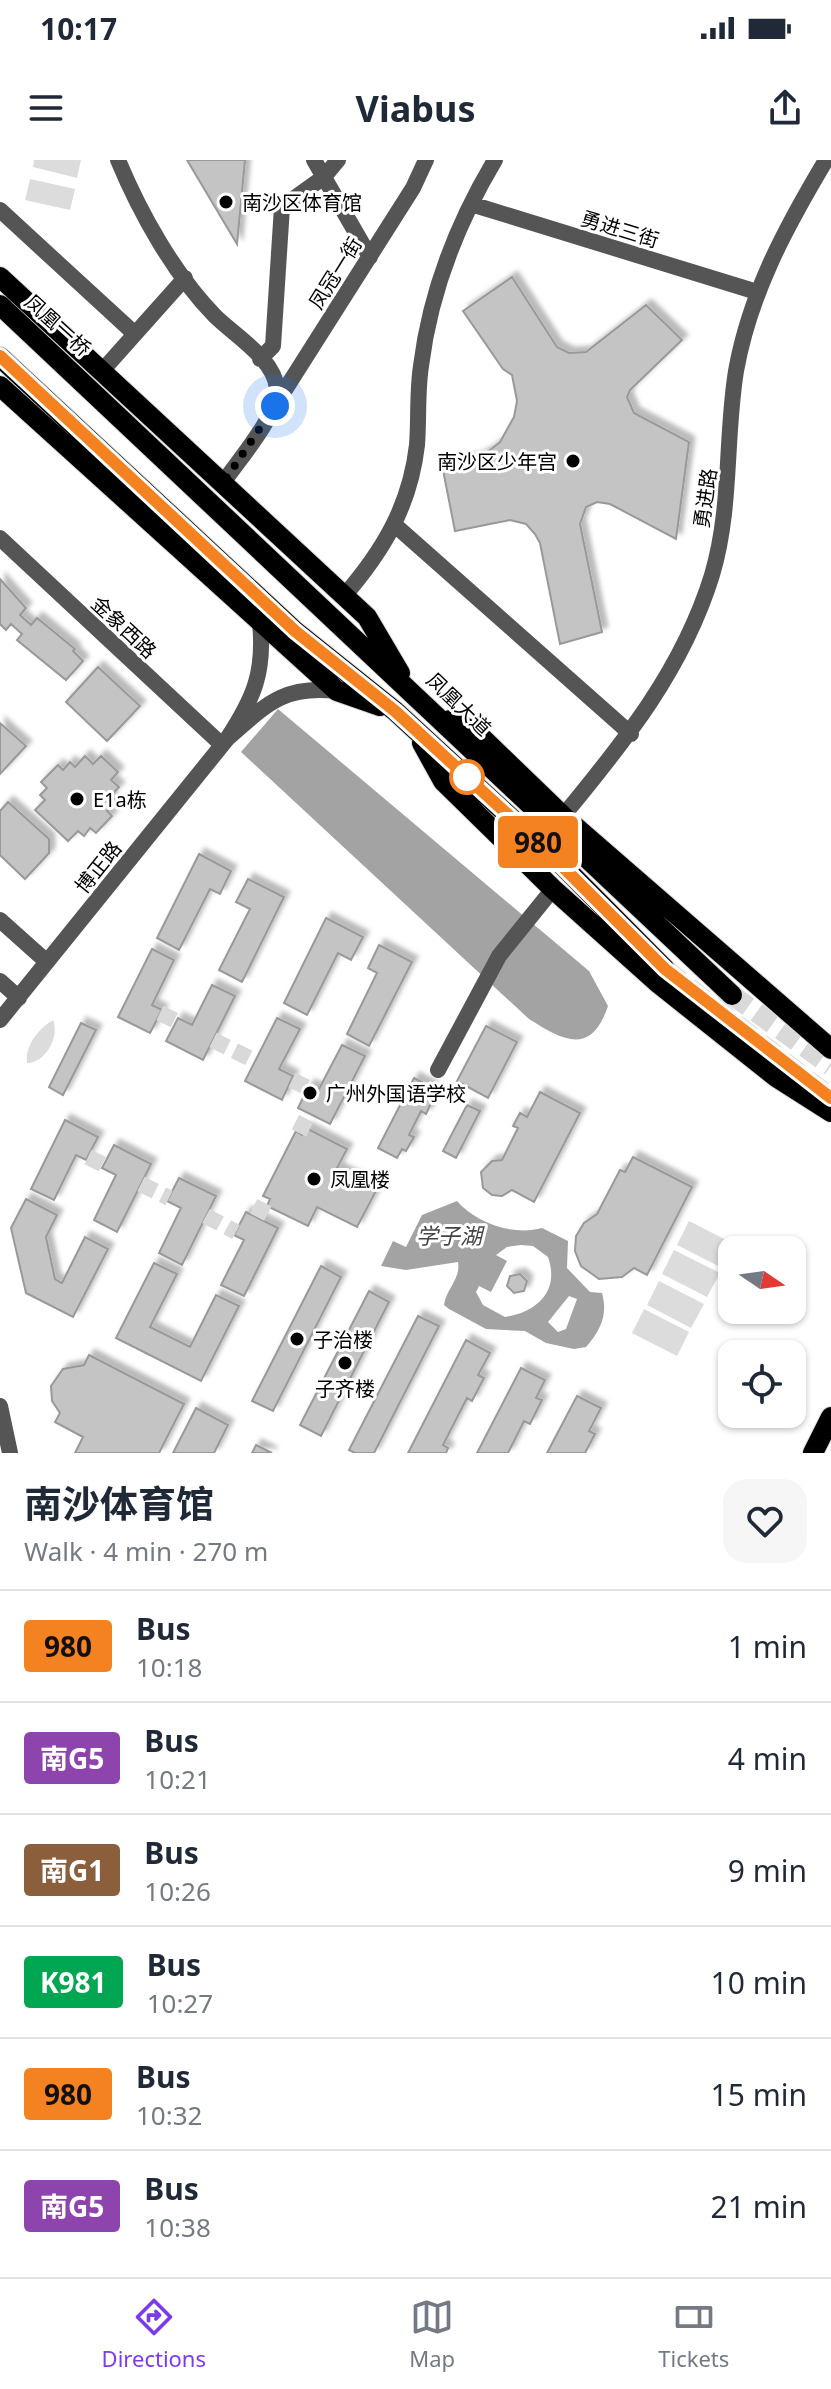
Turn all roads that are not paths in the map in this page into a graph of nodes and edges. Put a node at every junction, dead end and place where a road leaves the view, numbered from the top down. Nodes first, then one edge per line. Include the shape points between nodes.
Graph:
1 (118, 160) edge
2 (314, 160) edge
3 (338, 160) edge
4 (426, 160) edge
5 (495, 160) edge
6 (826, 160) edge
7 (324, 177) junction
8 (471, 204) junction
9 (0, 210) edge
10 (370, 257) junction
11 (0, 277) edge
12 (185, 278) junction
13 (757, 292) junction
14 (0, 305) edge
15 (135, 334) junction
16 (0, 357) edge
17 (260, 359) junction
18 (93, 376) junction
19 (0, 386) edge
20 (275, 406) junction
21 (223, 483) junction
22 (396, 526) junction
23 (0, 538) edge
24 (344, 596) junction
25 (260, 622) junction
26 (337, 691) junction
27 (410, 691) junction
28 (395, 711) junction
29 (432, 711) junction
30 (414, 729) junction
31 (631, 734) junction
32 (224, 742) junction
33 (563, 816) junction
34 (553, 889) junction
35 (0, 920) edge
36 (47, 962) junction
37 (665, 969) tunnel mouth
38 (0, 981) edge
39 (732, 995) tunnel mouth
40 (19, 998) junction
41 (0, 1020) edge
42 (831, 1049) edge
43 (438, 1070) dead end
44 (831, 1112) edge
45 (0, 1406) edge
46 (831, 1417) edge
47 (10, 1453) edge
48 (813, 1453) edge

1 - 12 street
2 - 7 street
3 - 7 street
4 - 10 street, 凤冠一街
5 - 8 street
6 - 13 street, 勇进路
7 - 10 street
7 - 17 street via 282,207 273,346
8 - 13 street, 勇进三街
8 - 22 street via 429,324 413,471
9 - 15 street
10 - 20 street, 凤冠一街
11 - 18 main road
12 - 15 street
12 - 17 street
13 - 31 street, 勇进路 via 736,372 725,515 712,574 692,631
14 - 18 main road, 凤凰一桥
15 - 18 street
16 - 28 main road via 295,631
17 - 20 street via 274,378
18 - 21 main road
18 - 27 main road, 凤凰大道 via 288,580
19 - 25 main road
20 - 21 street, 凤冠一街
21 - 24 main road
22 - 24 street
22 - 31 street
23 - 32 street, 金象西路
24 - 27 main road via 367,617
25 - 26 main road
25 - 32 street via 262,669
26 - 28 main road
26 - 32 street via 294,690 272,700
27 - 29 main road, 凤凰大道
28 - 30 main road
29 - 33 main road via 477,733
29 - 39 main road, 凤凰大道
30 - 34 main road via 443,781
30 - 37 main road
31 - 33 street, 勇进路
32 - 36 street, 博正路
33 - 42 main road
34 - 43 street via 499,956
34 - 44 main road via 659,984 776,1077
35 - 36 street
36 - 40 street, 博正路
38 - 40 street
40 - 41 street, 博正路
45 - 47 street
46 - 48 main road

